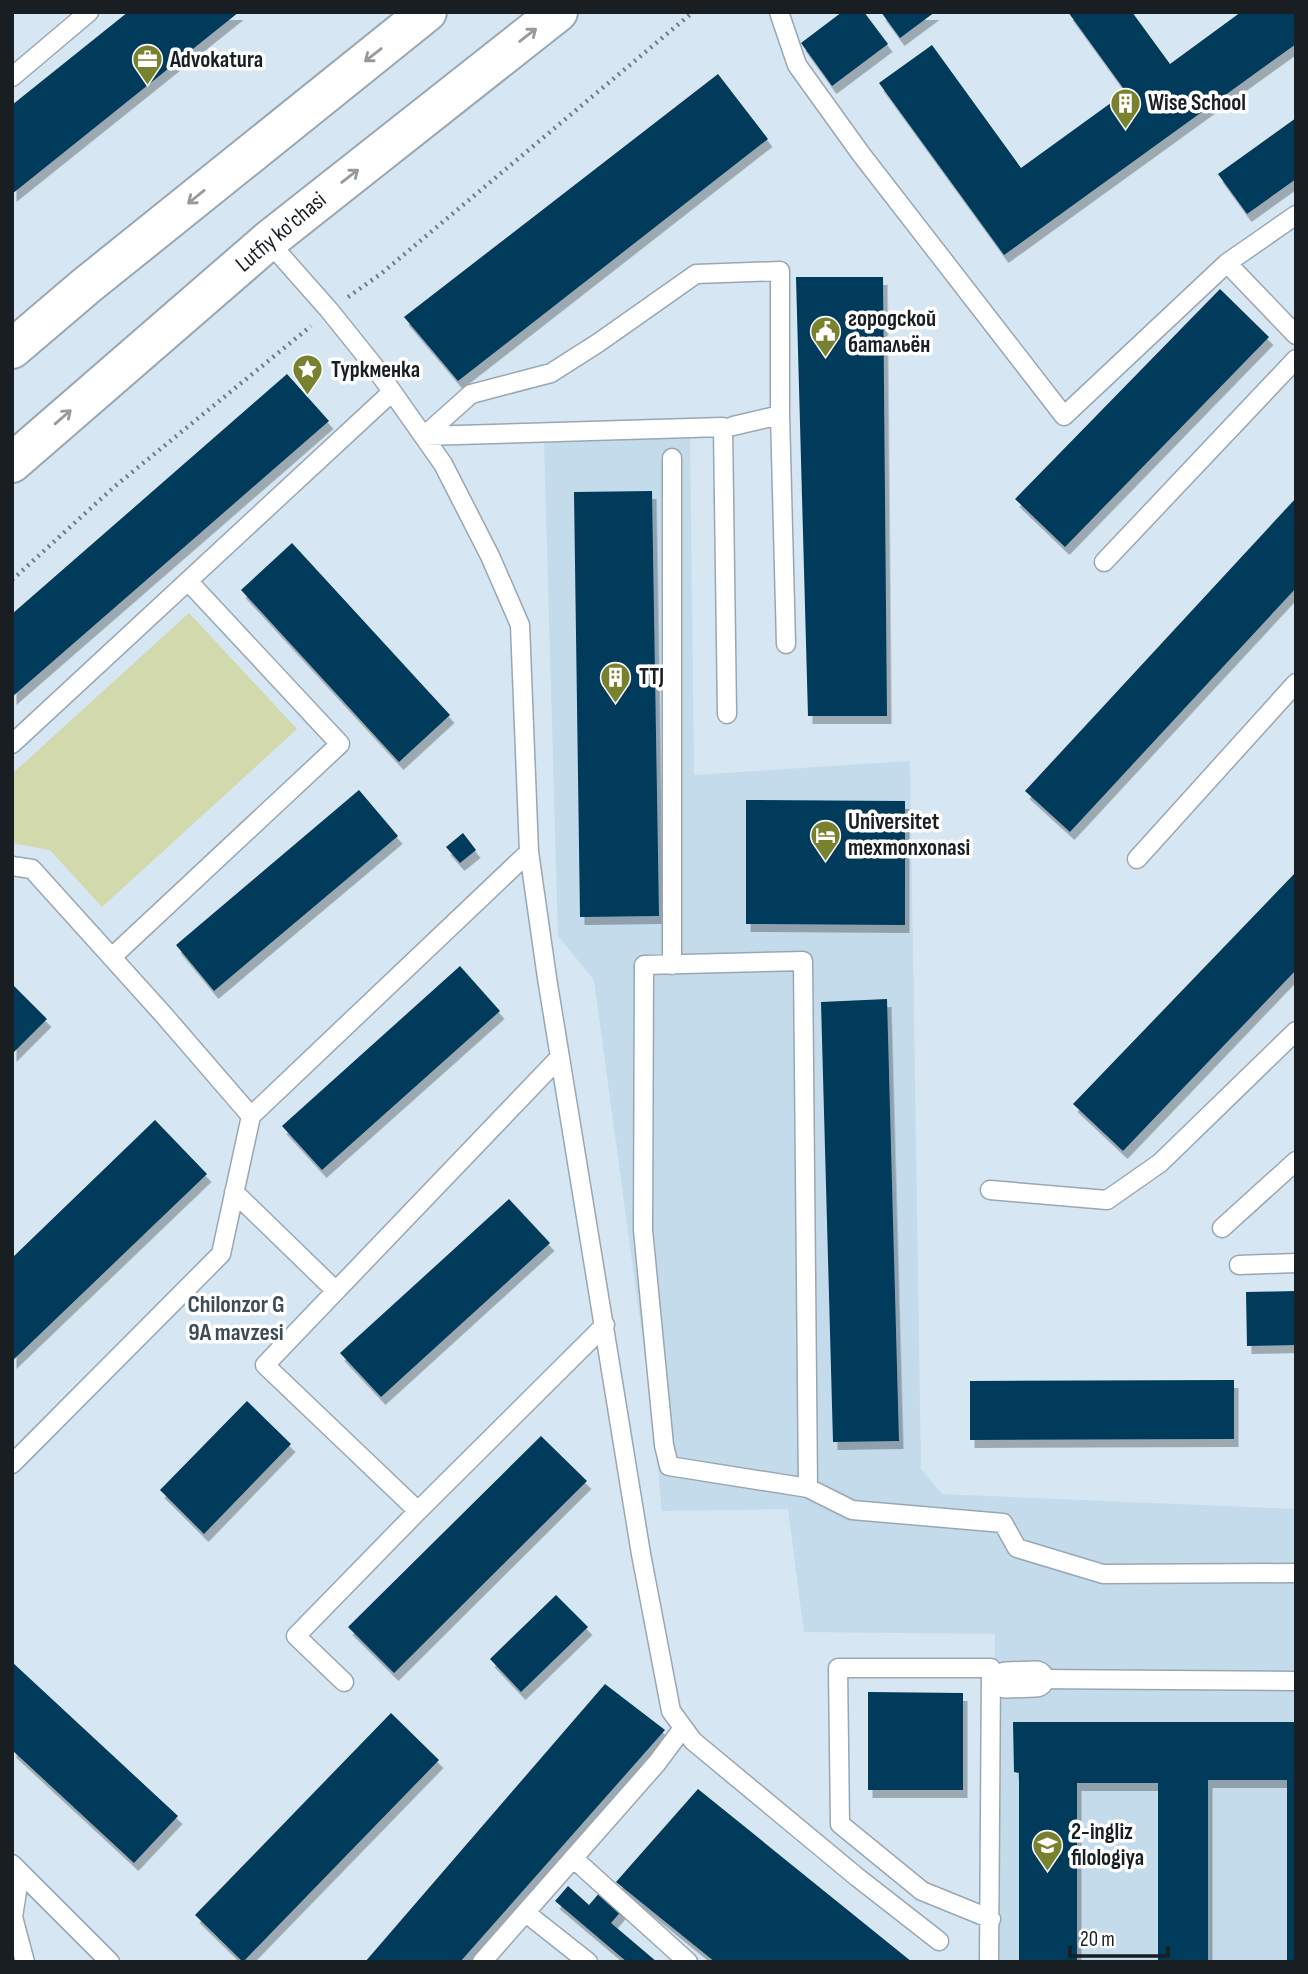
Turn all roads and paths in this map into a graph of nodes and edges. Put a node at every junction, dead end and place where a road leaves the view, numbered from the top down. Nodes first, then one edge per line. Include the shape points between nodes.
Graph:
1 (89, 12) edge
2 (427, 12) edge
3 (558, 12) edge
4 (779, 12) edge
5 (12, 76) edge
6 (1296, 215) edge
7 (268, 241) junction
8 (1227, 263) junction
9 (1296, 335) edge
10 (12, 349) edge
11 (1296, 359) edge
12 (392, 392) junction
13 (780, 415) junction
14 (733, 426) dead end
15 (424, 436) junction
16 (673, 458) dead end
17 (12, 463) edge
18 (1104, 562) dead end
19 (188, 581) junction
20 (786, 644) dead end
21 (1296, 683) edge
22 (727, 714) dead end
23 (12, 744) edge
24 (529, 852) junction
25 (1137, 859) dead end
26 (12, 866) edge
27 (112, 957) junction
28 (672, 965) junction
29 (1296, 1031) edge
30 (560, 1056) junction
31 (251, 1116) junction
32 (1296, 1161) edge
33 (990, 1190) dead end
34 (234, 1192) junction
35 (1222, 1228) dead end
36 (1296, 1263) edge
37 (1239, 1265) dead end
38 (336, 1291) junction
39 (605, 1325) junction
40 (12, 1464) edge
41 (808, 1488) junction
42 (418, 1511) junction
43 (1296, 1573) edge
44 (1021, 1680) dead end
45 (1296, 1681) edge
46 (344, 1682) dead end
47 (683, 1728) junction
48 (573, 1858) junction
49 (16, 1868) edge
50 (526, 1913) junction
51 (991, 1919) junction
52 (939, 1941) dead end
53 (25, 1962) edge
54 (110, 1962) edge
55 (482, 1962) edge
56 (588, 1962) edge
57 (688, 1962) edge
58 (989, 1962) edge

1 - 5 lane
2 -> 10 main road
7 -> 3 main road, Lutfiy ko'chasi
4 - 8 lane via 797,65 1064,416
6 - 8 lane
7 - 12 lane
17 -> 7 main road, Lutfiy ko'chasi
8 - 9 lane
11 - 18 lane
12 - 15 lane
12 - 19 lane
13 - 14 lane
13 - 15 lane via 780,271 696,274 551,373 471,394
13 - 20 lane
15 - 22 lane via 723,427
15 - 24 lane via 449,475 520,625
16 - 28 lane
19 - 23 lane
19 - 27 lane via 340,744
21 - 25 lane
24 - 30 lane
24 - 31 lane
26 - 27 lane via 32,869
27 - 31 lane
28 - 41 lane via 803,961
28 - 41 lane via 644,965 643,1230 666,1456 669,1466
29 - 33 lane via 1160,1163 1107,1200
30 - 38 lane
30 - 39 lane
31 - 34 lane
32 - 35 lane
34 - 38 lane
34 - 40 lane via 221,1254
36 - 37 lane
38 - 42 lane via 265,1365
39 - 42 lane
39 - 47 lane via 671,1711
41 - 43 lane via 852,1510 1003,1523 1017,1548 1103,1574
42 - 46 lane via 296,1636
44 - 45 lane
47 - 48 lane
47 - 52 lane via 785,1818
48 - 50 lane
48 - 57 lane
49 - 53 lane via 13,1917
49 - 54 lane
50 - 55 lane
50 - 56 lane
51 - 51 lane via 991,1668 838,1668 840,1824 922,1891
51 - 58 lane

